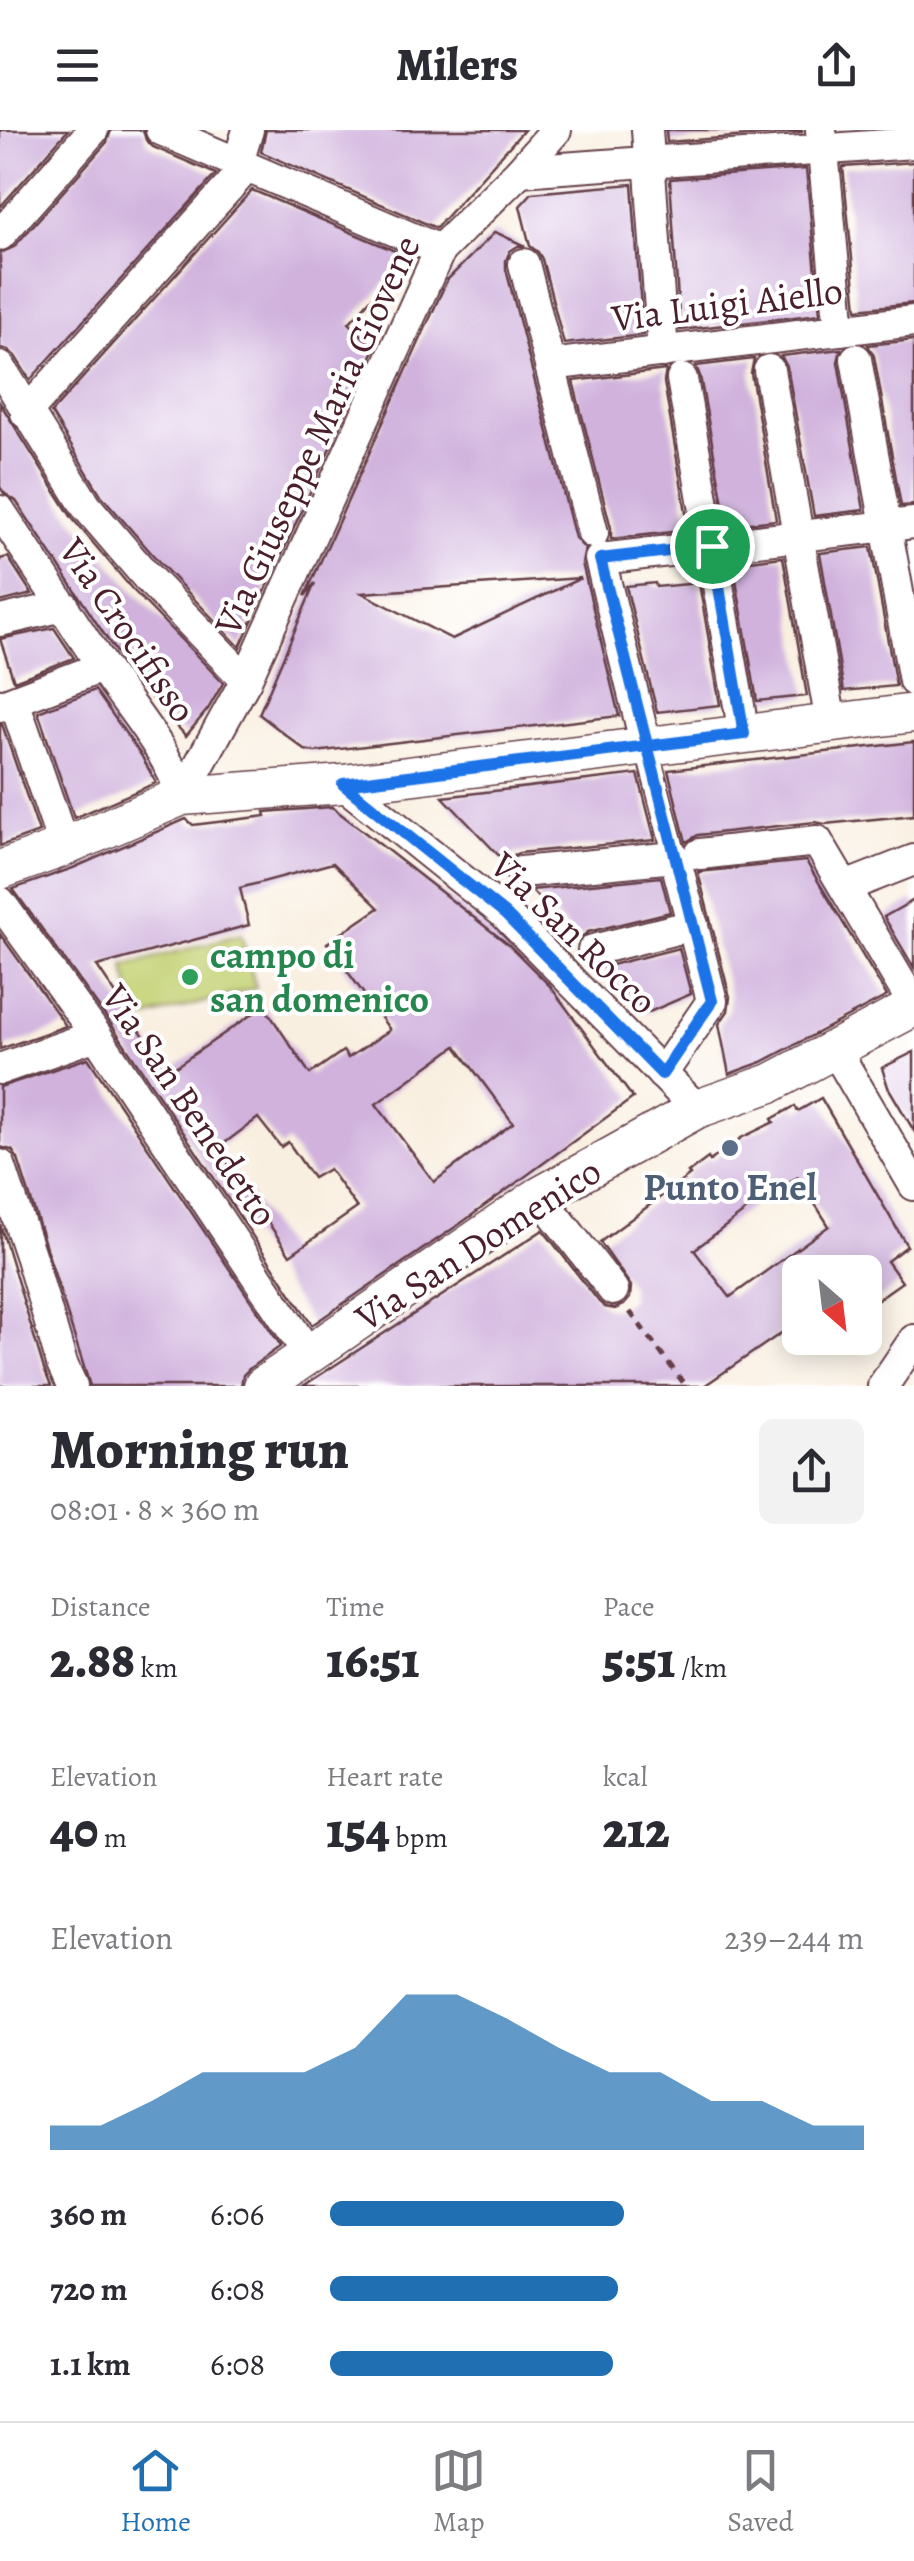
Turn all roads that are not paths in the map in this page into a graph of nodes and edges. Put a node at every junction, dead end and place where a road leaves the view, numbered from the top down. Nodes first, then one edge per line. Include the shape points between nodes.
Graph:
1 (93, 130) edge
2 (161, 130) edge
3 (248, 130) edge
4 (556, 130) edge
5 (822, 140) edge
6 (914, 142) edge
7 (649, 145) edge
8 (242, 165) junction
9 (520, 171) junction
10 (0, 235) edge
11 (440, 250) junction
12 (524, 264) dead end
13 (914, 321) edge
14 (840, 330) junction
15 (663, 352) junction
16 (856, 359) dead end
17 (550, 365) junction
18 (0, 368) edge
19 (769, 370) dead end
20 (682, 380) dead end
21 (26, 413) junction
22 (0, 511) edge
23 (900, 525) edge
24 (798, 536) junction
25 (597, 546) junction
26 (712, 546) junction
27 (64, 606) junction
28 (0, 621) edge
29 (102, 667) junction
30 (246, 680) junction
31 (914, 681) edge
32 (7, 704) edge
33 (914, 713) edge
34 (832, 723) junction
35 (744, 734) junction
36 (646, 746) junction
37 (343, 784) junction
38 (182, 796) junction
39 (64, 847) junction
40 (688, 855) junction
41 (914, 860) edge
42 (0, 870) edge
43 (521, 872) dead end
44 (845, 887) junction
45 (0, 902) edge
46 (692, 925) junction
47 (593, 950) dead end
48 (914, 1006) edge
49 (96, 1035) junction
50 (836, 1051) junction
51 (0, 1069) edge
52 (662, 1074) junction
53 (696, 1109) junction
54 (0, 1165) edge
55 (914, 1184) edge
56 (540, 1196) junction
57 (614, 1290) road end
58 (914, 1340) edge
59 (309, 1355) junction
60 (72, 1386) edge
61 (263, 1386) edge
62 (883, 1386) edge

1 - 10 street
2 - 8 street
3 - 8 street
4 - 9 street, Via Giuseppe Maria Giovene
5 - 6 street
5 - 7 street
5 - 14 street
7 - 9 street
7 - 15 street
8 - 11 street
8 - 21 street
9 - 11 street, Via Giuseppe Maria Giovene
11 - 30 street, Via Giuseppe Maria Giovene
12 - 17 street
13 - 14 street, Via Luigi Aiello
14 - 15 street, Via Luigi Aiello
15 - 17 street, Via Luigi Aiello
16 - 23 street
17 - 25 street
18 - 21 street
19 - 24 street
20 - 26 street
21 - 30 street via 86,506
22 - 27 street, Via Crocifisso
23 - 24 street
23 - 31 street
24 - 26 street
24 - 34 street
25 - 26 street
25 - 36 street
26 - 35 street
27 - 28 street
27 - 29 street, Via Crocifisso
29 - 32 street
29 - 38 street, Via Crocifisso via 161,749
30 - 38 street, Via Giuseppe Maria Giovene
32 - 39 street
33 - 34 street
34 - 35 street
35 - 36 street
36 - 37 street
36 - 40 street
37 - 38 street
37 - 52 street, Via San Rocco via 505,914
38 - 39 street
39 - 42 street
40 - 43 street
40 - 44 street via 818,841
40 - 46 street
41 - 44 street
44 - 48 street
45 - 49 street, Via San Benedetto
46 - 47 street
46 - 52 street via 712,1001
48 - 50 street, Via San Domenico
49 - 51 street
49 - 59 street, Via San Benedetto
50 - 53 street, Via San Domenico via 772,1084
50 - 55 street
52 - 53 street, Via San Rocco
53 - 56 street, Via San Domenico
54 - 60 street
56 - 57 street
56 - 59 street, Via San Domenico
58 - 62 street
59 - 61 street, Via San Domenico

